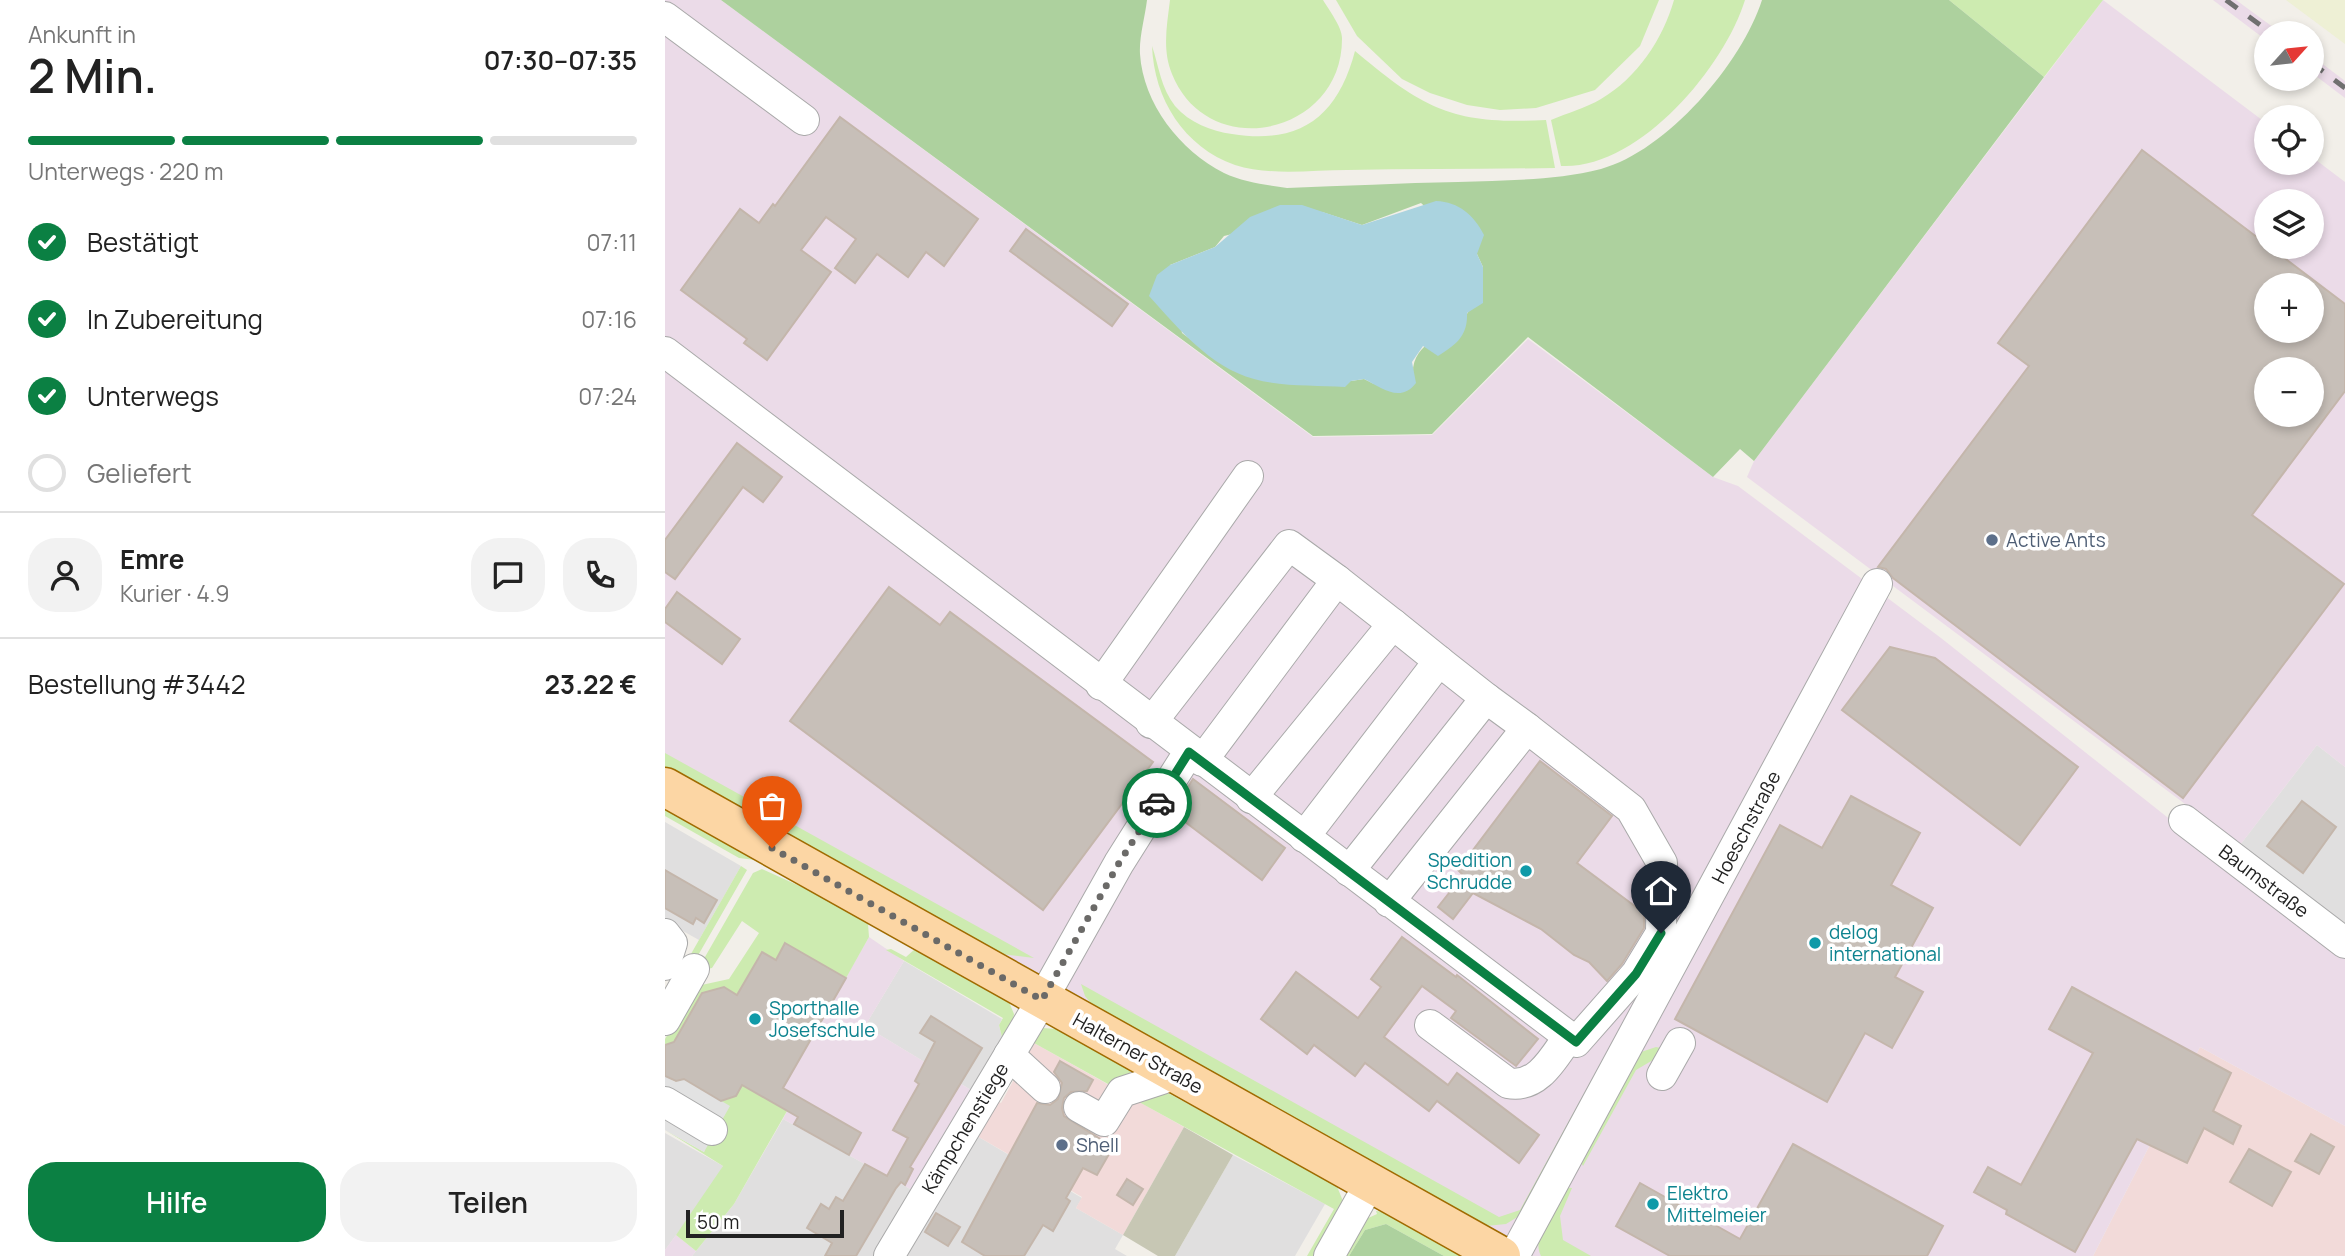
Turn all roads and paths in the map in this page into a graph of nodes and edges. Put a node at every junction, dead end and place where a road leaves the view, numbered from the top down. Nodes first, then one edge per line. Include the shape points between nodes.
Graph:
1 (665, 17) edge
2 (804, 120) dead end
3 (665, 352) edge
4 (1248, 476) dead end
5 (1337, 580) junction
6 (1877, 583) dead end
7 (1393, 624) junction
8 (1439, 661) junction
9 (1101, 685) junction
10 (1486, 698) junction
11 (1151, 723) junction
12 (1527, 728) junction
13 (1195, 757) junction
14 (665, 787) edge
15 (1251, 798) junction
16 (2183, 820) dead end
17 (1304, 837) junction
18 (1349, 871) junction
19 (1389, 902) junction
20 (665, 934) edge
21 (2345, 943) edge
22 (679, 967) edge
23 (1042, 1000) junction
24 (665, 1020) edge
25 (1430, 1025) dead end
26 (1569, 1036) junction
27 (1680, 1043) dead end
28 (1009, 1055) junction
29 (1177, 1074) junction
30 (1662, 1075) dead end
31 (1045, 1088) dead end
32 (665, 1102) edge
33 (1079, 1107) dead end
34 (712, 1130) dead end
35 (1370, 1182) junction
36 (889, 1256) edge
37 (1329, 1256) edge
38 (1501, 1256) edge
39 (1514, 1256) edge

1 - 2 street
3 - 9 street
4 - 9 street
5 - 7 street
5 - 11 street via 1289,545
5 - 13 street, Kämpchenstiege
6 - 39 street, Hoeschstraße
7 - 8 street
7 - 15 street
8 - 10 street
8 - 17 street
9 - 11 street
10 - 12 street
10 - 18 street
11 - 13 street
12 - 19 street
12 - 26 street via 1632,808 1662,863 1661,933 1636,974 1576,1042
13 - 15 street
13 - 23 street, Kämpchenstiege via 1119,863
14 - 23 main road, Halterner Straße
15 - 17 street
16 - 21 street, Baumstraße
17 - 18 street
18 - 19 street
19 - 26 street
20 - 22 street
22 - 24 street
23 - 28 street, Kämpchenstiege
23 - 29 main road, Halterner Straße
25 - 26 street via 1508,1083 1518,1085 1535,1078
27 - 30 street
28 - 31 street
28 - 36 street, Kämpchenstiege
29 - 33 street via 1122,1092 1104,1121
29 - 35 main road, Halterner Straße
32 - 34 street
35 - 37 street
35 - 38 main road, Halterner Straße

